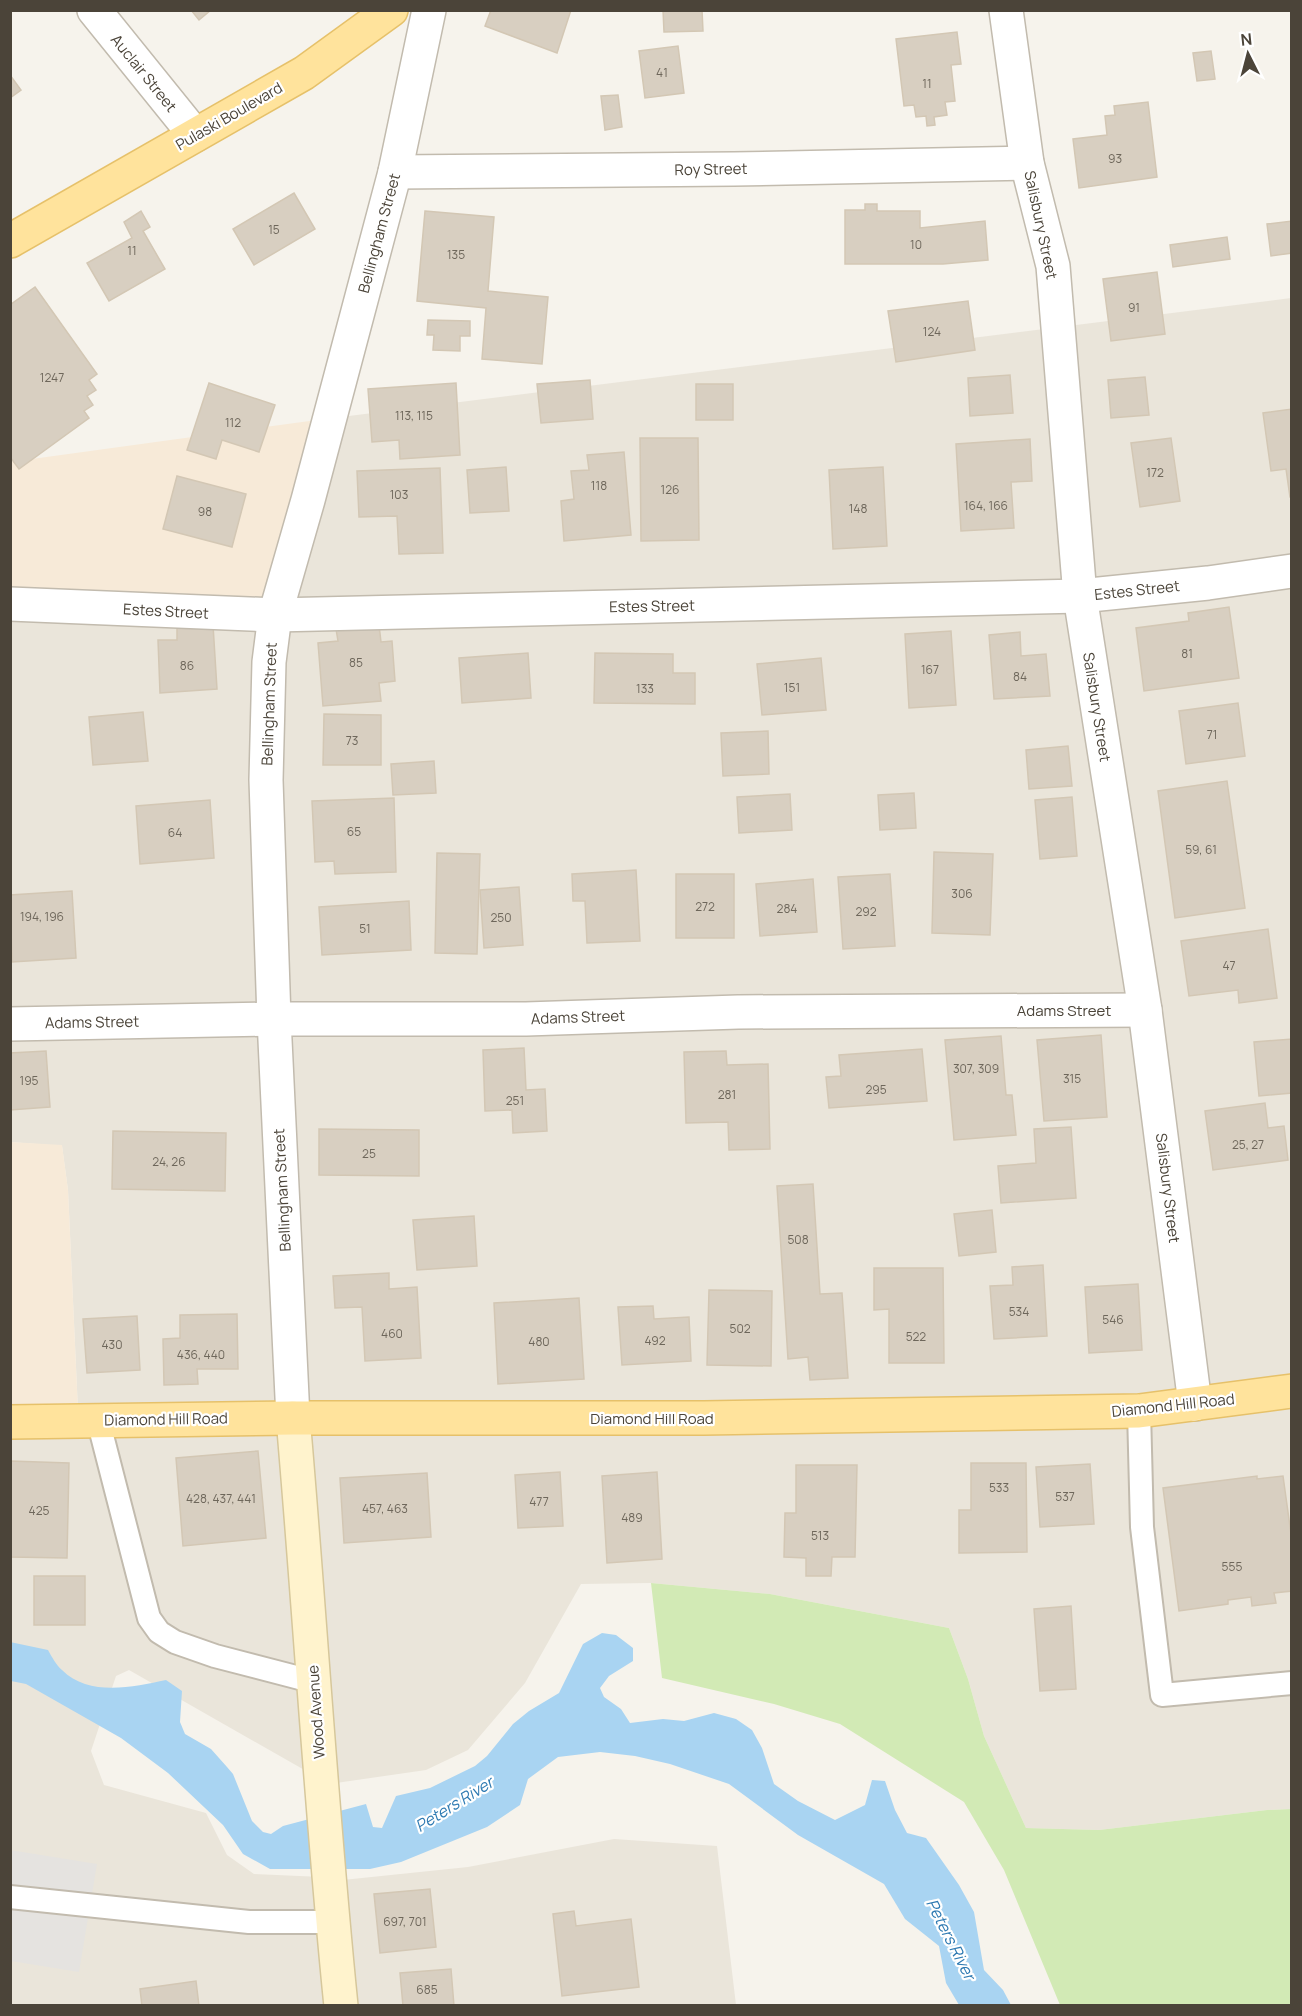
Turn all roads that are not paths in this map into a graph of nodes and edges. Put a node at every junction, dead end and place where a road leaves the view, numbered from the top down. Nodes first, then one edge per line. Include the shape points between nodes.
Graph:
1 (94, 10) edge
2 (391, 10) edge
3 (429, 10) edge
4 (1006, 10) edge
5 (195, 135) junction
6 (1027, 163) junction
7 (395, 172) junction
8 (10, 240) edge
9 (1292, 571) edge
10 (1080, 596) junction
11 (10, 604) edge
12 (274, 615) junction
13 (1145, 1010) junction
14 (273, 1019) junction
15 (10, 1024) edge
16 (1292, 1391) edge
17 (1195, 1404) junction
18 (1139, 1411) junction
19 (293, 1418) junction
20 (98, 1420) junction
21 (10, 1422) edge
22 (315, 1682) junction
23 (1292, 1683) edge
24 (10, 1897) edge
25 (333, 1922) junction
26 (341, 2006) edge

1 - 5 street, Auclair Street
2 - 5 main road, Pulaski Boulevard via 304,73
3 - 7 street, Bellingham Street
4 - 6 street, Salisbury Street
5 - 8 main road, Pulaski Boulevard
6 - 7 street, Roy Street
6 - 10 street, Salisbury Street via 1053,266
7 - 12 street, Bellingham Street
9 - 10 street, Estes Street
10 - 12 street, Estes Street
10 - 13 street, Salisbury Street
11 - 12 street, Estes Street
12 - 14 street, Bellingham Street via 268,662 266,780
13 - 14 street, Adams Street
13 - 17 street, Salisbury Street
14 - 15 street, Adams Street
14 - 19 street, Bellingham Street
16 - 17 main road, Diamond Hill Road
17 - 18 main road, Diamond Hill Road
18 - 19 main road, Diamond Hill Road via 693,1418
18 - 23 lane via 1142,1527 1162,1695
19 - 20 main road, Diamond Hill Road
19 - 22 street, Wood Avenue
20 - 21 main road, Diamond Hill Road
20 - 22 lane via 149,1618 159,1632 215,1656
22 - 25 street, Wood Avenue
24 - 25 lane via 249,1922
25 - 26 street, Wood Avenue

